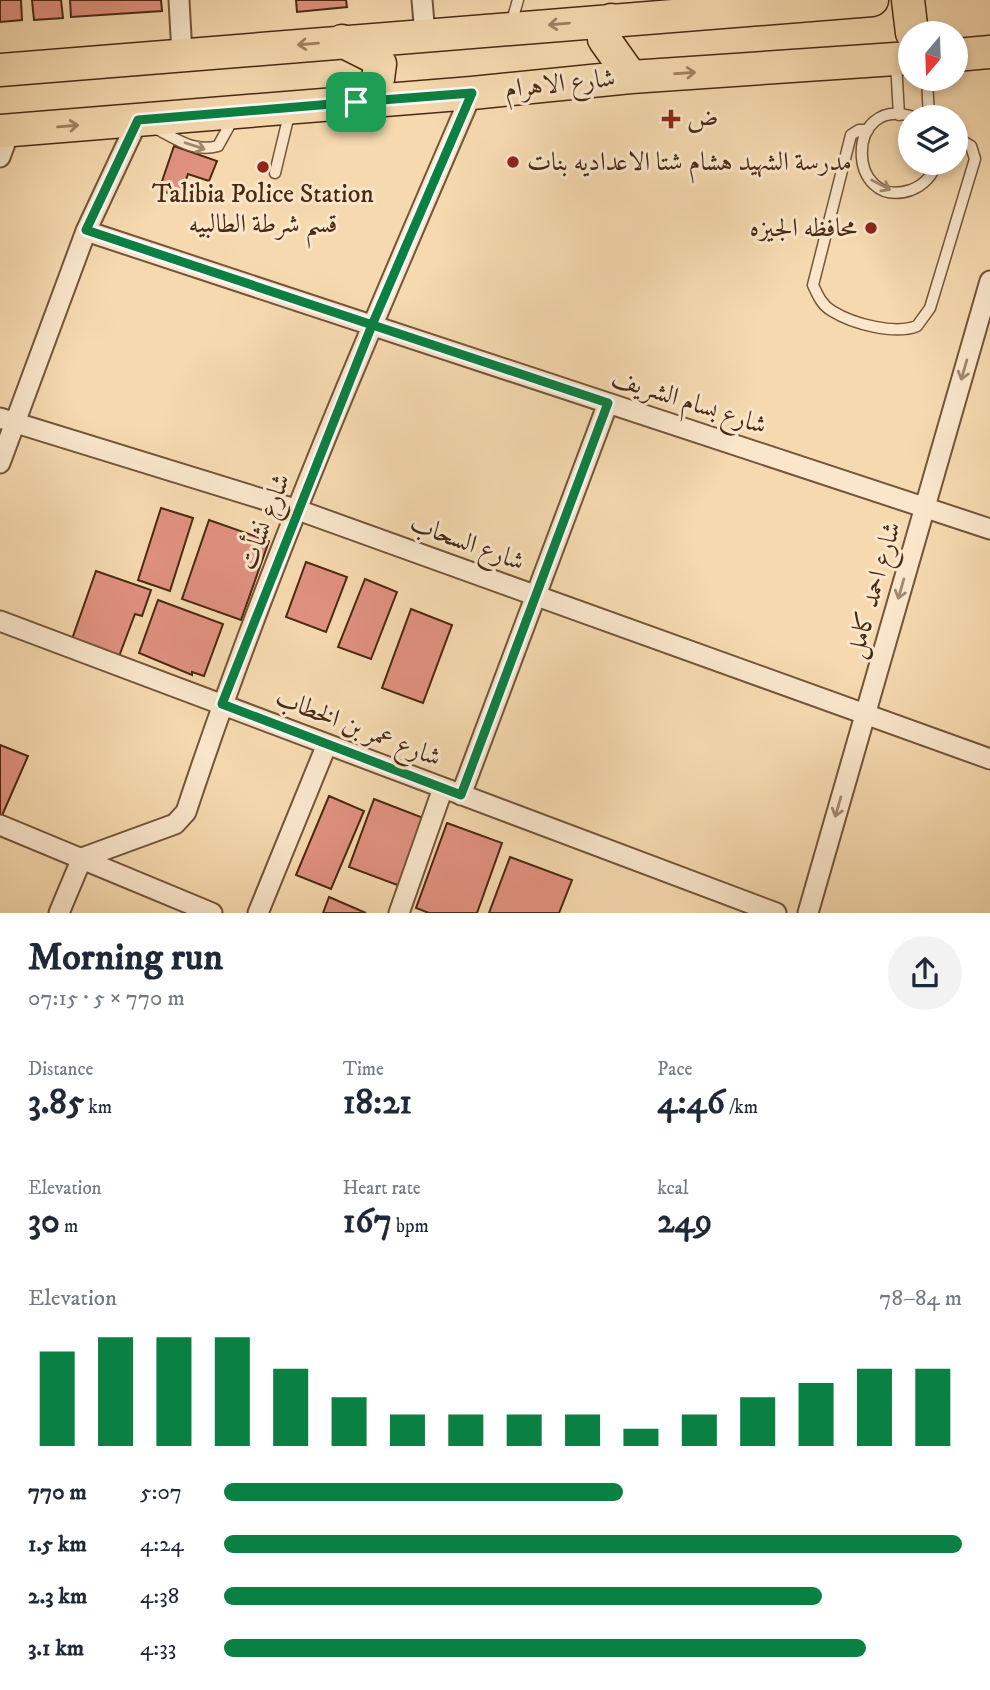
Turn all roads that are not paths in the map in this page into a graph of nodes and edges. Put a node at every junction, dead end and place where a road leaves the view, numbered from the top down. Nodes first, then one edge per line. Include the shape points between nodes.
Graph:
1 (179, 0) edge
2 (422, 0) edge
3 (872, 0) edge
4 (908, 0) edge
5 (824, 1) edge
6 (514, 14) edge
7 (611, 20) junction
8 (907, 21) edge
9 (425, 35) junction
10 (342, 41) junction
11 (898, 51) edge
12 (990, 52) edge
13 (182, 54) junction
14 (968, 54) edge
15 (0, 70) edge
16 (631, 77) junction
17 (472, 93) junction
18 (356, 102) junction
19 (296, 107) junction
20 (898, 114) edge
21 (138, 120) junction
22 (868, 130) junction
23 (3, 140) edge
24 (968, 144) edge
25 (275, 173) dead end
26 (931, 175) edge
27 (86, 230) junction
28 (990, 281) edge
29 (372, 325) junction
30 (608, 403) junction
31 (7, 419) edge
32 (0, 463) edge
33 (925, 508) junction
34 (298, 510) junction
35 (990, 529) edge
36 (536, 596) junction
37 (0, 621) edge
38 (222, 704) junction
39 (865, 714) junction
40 (327, 744) junction
41 (990, 759) edge
42 (452, 791) junction
43 (0, 825) edge
44 (82, 858) junction
45 (59, 913) edge
46 (212, 913) edge
47 (258, 913) edge
48 (398, 913) edge
49 (776, 913) edge
50 (808, 913) edge

1 - 13 street
2 - 9 street
3 - 5 main road
4 - 8 main road
5 - 7 main road
7 -> 6 main road
6 - 9 main road
7 - 16 main road via 604,39
9 - 10 main road
10 -> 13 main road
10 - 18 main road via 380,64 378,79
16 -> 11 main road, شارع الاهرام
12 - 14 main road
13 - 15 main road
16 - 17 main road, شارع الاهرام
17 - 18 main road, شارع الاهرام
17 - 29 street, شارع نشأت
18 - 19 main road, شارع الاهرام
21 -> 19 main road, شارع الاهرام
19 - 25 lane via 287,123
20 - 22 lane via 882,118
23 -> 21 main road, شارع الاهرام
21 - 27 street
22 - 24 lane via 851,135 813,285 819,300 831,311 895,330 917,326 930,308 975,159
22 -> 26 lane via 861,161 880,187 912,190
27 - 29 street, شارع بسام الشريف
27 - 31 street
28 -> 33 street, شارع احمد كامل
29 - 30 street, شارع بسام الشريف
29 - 34 street, شارع نشأت
30 - 33 street, شارع بسام الشريف
30 - 36 street
31 - 32 street
31 - 34 street, شارع السحاب
33 - 35 street, شارع بسام الشريف
33 -> 39 street, شارع احمد كامل
34 - 36 street, شارع السحاب
34 - 38 street, شارع نشأت
36 - 39 street, شارع السحاب
36 - 42 street
37 - 38 street, شارع عمر بن الخطاب
38 - 40 street, شارع عمر بن الخطاب
38 - 44 street, شارع نشأت via 181,819
39 - 41 street, شارع السحاب
39 -> 50 street, شارع احمد كامل
40 - 42 street, شارع عمر بن الخطاب
40 - 47 street
42 - 48 street
42 - 49 street, شارع عمر بن الخطاب
43 - 44 street
44 - 45 street
44 - 46 street

